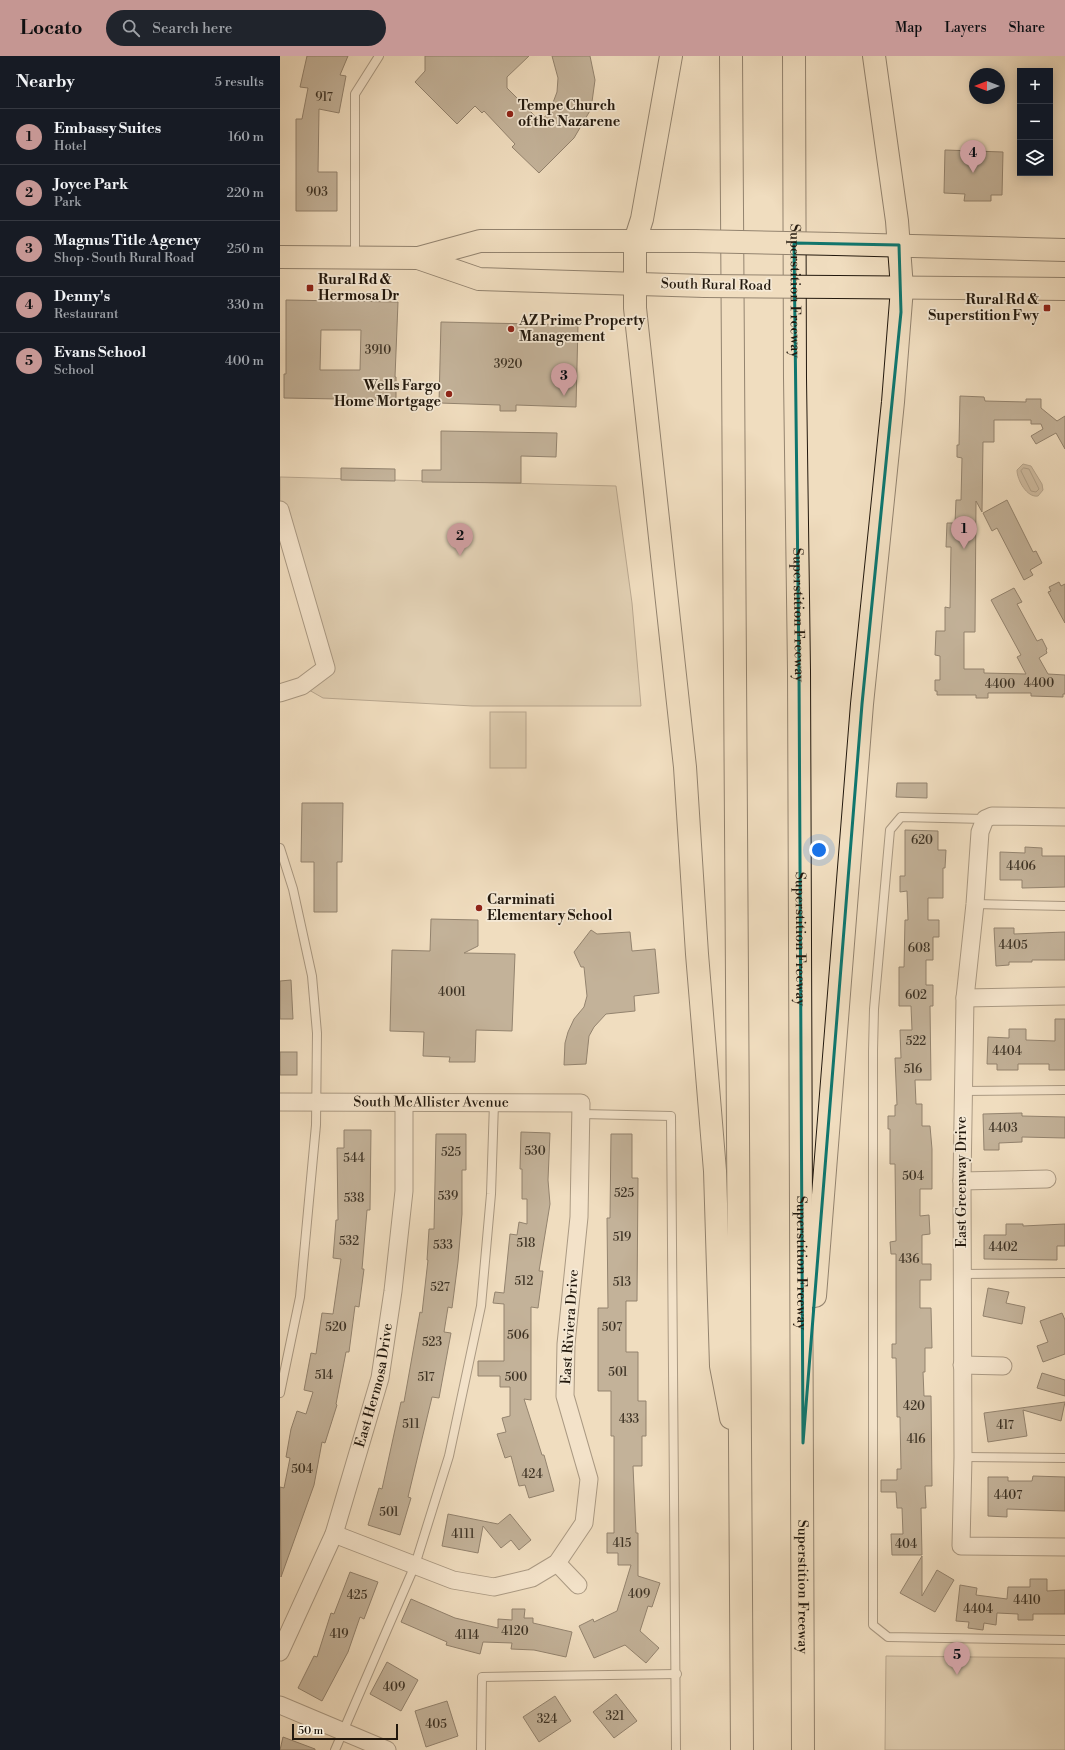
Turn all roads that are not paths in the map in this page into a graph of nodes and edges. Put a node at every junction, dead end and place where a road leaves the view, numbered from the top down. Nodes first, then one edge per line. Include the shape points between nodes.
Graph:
1 (379, 56) edge
2 (671, 56) edge
3 (731, 56) edge
4 (794, 56) edge
5 (874, 56) edge
6 (635, 241) junction
7 (899, 245) junction
8 (1065, 250) edge
9 (280, 257) edge
10 (355, 258) junction
11 (418, 258) junction
12 (635, 283) junction
13 (902, 288) junction
14 (1065, 289) edge
15 (280, 510) edge
16 (280, 693) edge
17 (1065, 817) edge
18 (985, 819) junction
19 (280, 848) edge
20 (975, 904) junction
21 (1065, 906) edge
22 (1065, 996) edge
23 (965, 998) junction
24 (1065, 1090) edge
25 (963, 1091) junction
26 (280, 1102) edge
27 (315, 1103) junction
28 (404, 1103) junction
29 (494, 1103) junction
30 (582, 1109) junction
31 (1047, 1180) dead end
32 (962, 1181) junction
33 (1065, 1273) edge
34 (962, 1274) junction
35 (962, 1365) junction
36 (1004, 1366) dead end
37 (280, 1393) edge
38 (803, 1443) junction
39 (963, 1457) junction
40 (1065, 1458) edge
41 (741, 1481) junction
42 (334, 1534) junction
43 (1065, 1547) edge
44 (557, 1563) junction
45 (415, 1565) junction
46 (578, 1585) dead end
47 (1065, 1640) edge
48 (280, 1652) edge
49 (677, 1674) junction
50 (803, 1681) junction
51 (280, 1705) edge
52 (742, 1721) junction
53 (344, 1730) junction
54 (335, 1750) edge
55 (387, 1750) edge
56 (481, 1750) edge
57 (676, 1750) edge
58 (739, 1750) edge
59 (742, 1750) edge
60 (803, 1750) edge
61 (808, 1750) edge

1 - 10 lane via 355,94
2 - 6 main road via 642,219
3 - 41 main road
4 - 38 main road, Superstition Freeway
5 - 7 main road
6 - 7 main road, South Rural Road, bridge
6 - 11 main road, South Rural Road via 480,241
6 - 12 main road
7 - 8 main road, South Rural Road
7 - 13 main road
9 - 10 main road, South Rural Road
10 - 11 main road, South Rural Road
11 - 12 main road, South Rural Road via 479,279
12 - 13 main road, South Rural Road, bridge
12 - 41 main road via 635,308 684,767 714,1171 721,1366
13 - 14 main road, South Rural Road
13 - 38 main road via 862,704
15 - 16 street via 326,668 302,686
17 - 18 street via 992,816
18 - 20 street, East Greenway Drive via 980,832
18 - 47 lane via 901,817 890,830 874,1009 873,1051 873,1625 888,1637
19 - 27 lane via 293,889 312,976 317,1032
20 - 21 lane
20 - 23 street, East Greenway Drive
22 - 23 street
23 - 25 street, East Greenway Drive
24 - 25 lane
25 - 32 street, East Greenway Drive
26 - 27 street, South McAllister Avenue
27 - 28 street, South McAllister Avenue
27 - 37 lane via 316,1125 300,1297
28 - 29 street, South McAllister Avenue
28 - 42 street, East Hermosa Drive via 404,1191 380,1378
29 - 30 street, South McAllister Avenue
29 - 45 lane via 491,1194 481,1306 449,1456
30 - 44 street, East Riviera Drive via 579,1217 566,1344 565,1396 589,1479 584,1523
30 - 49 lane via 671,1116
31 - 32 street
32 - 34 street, East Greenway Drive
33 - 34 lane
34 - 35 street, East Greenway Drive
35 - 36 street
35 - 39 street, East Greenway Drive
38 - 50 main road, Superstition Freeway
39 - 40 lane
39 - 43 street, East Greenway Drive via 961,1546
41 - 52 main road
42 - 45 street
42 - 48 street, East Hermosa Drive
44 - 45 street via 532,1578 494,1587 453,1580
44 - 46 street
45 - 53 lane
49 - 56 lane via 482,1677
49 - 57 lane
50 - 60 main road, Superstition Freeway
50 - 61 main road
51 - 53 street
52 - 58 main road
52 - 59 main road
53 - 54 lane
53 - 55 street

